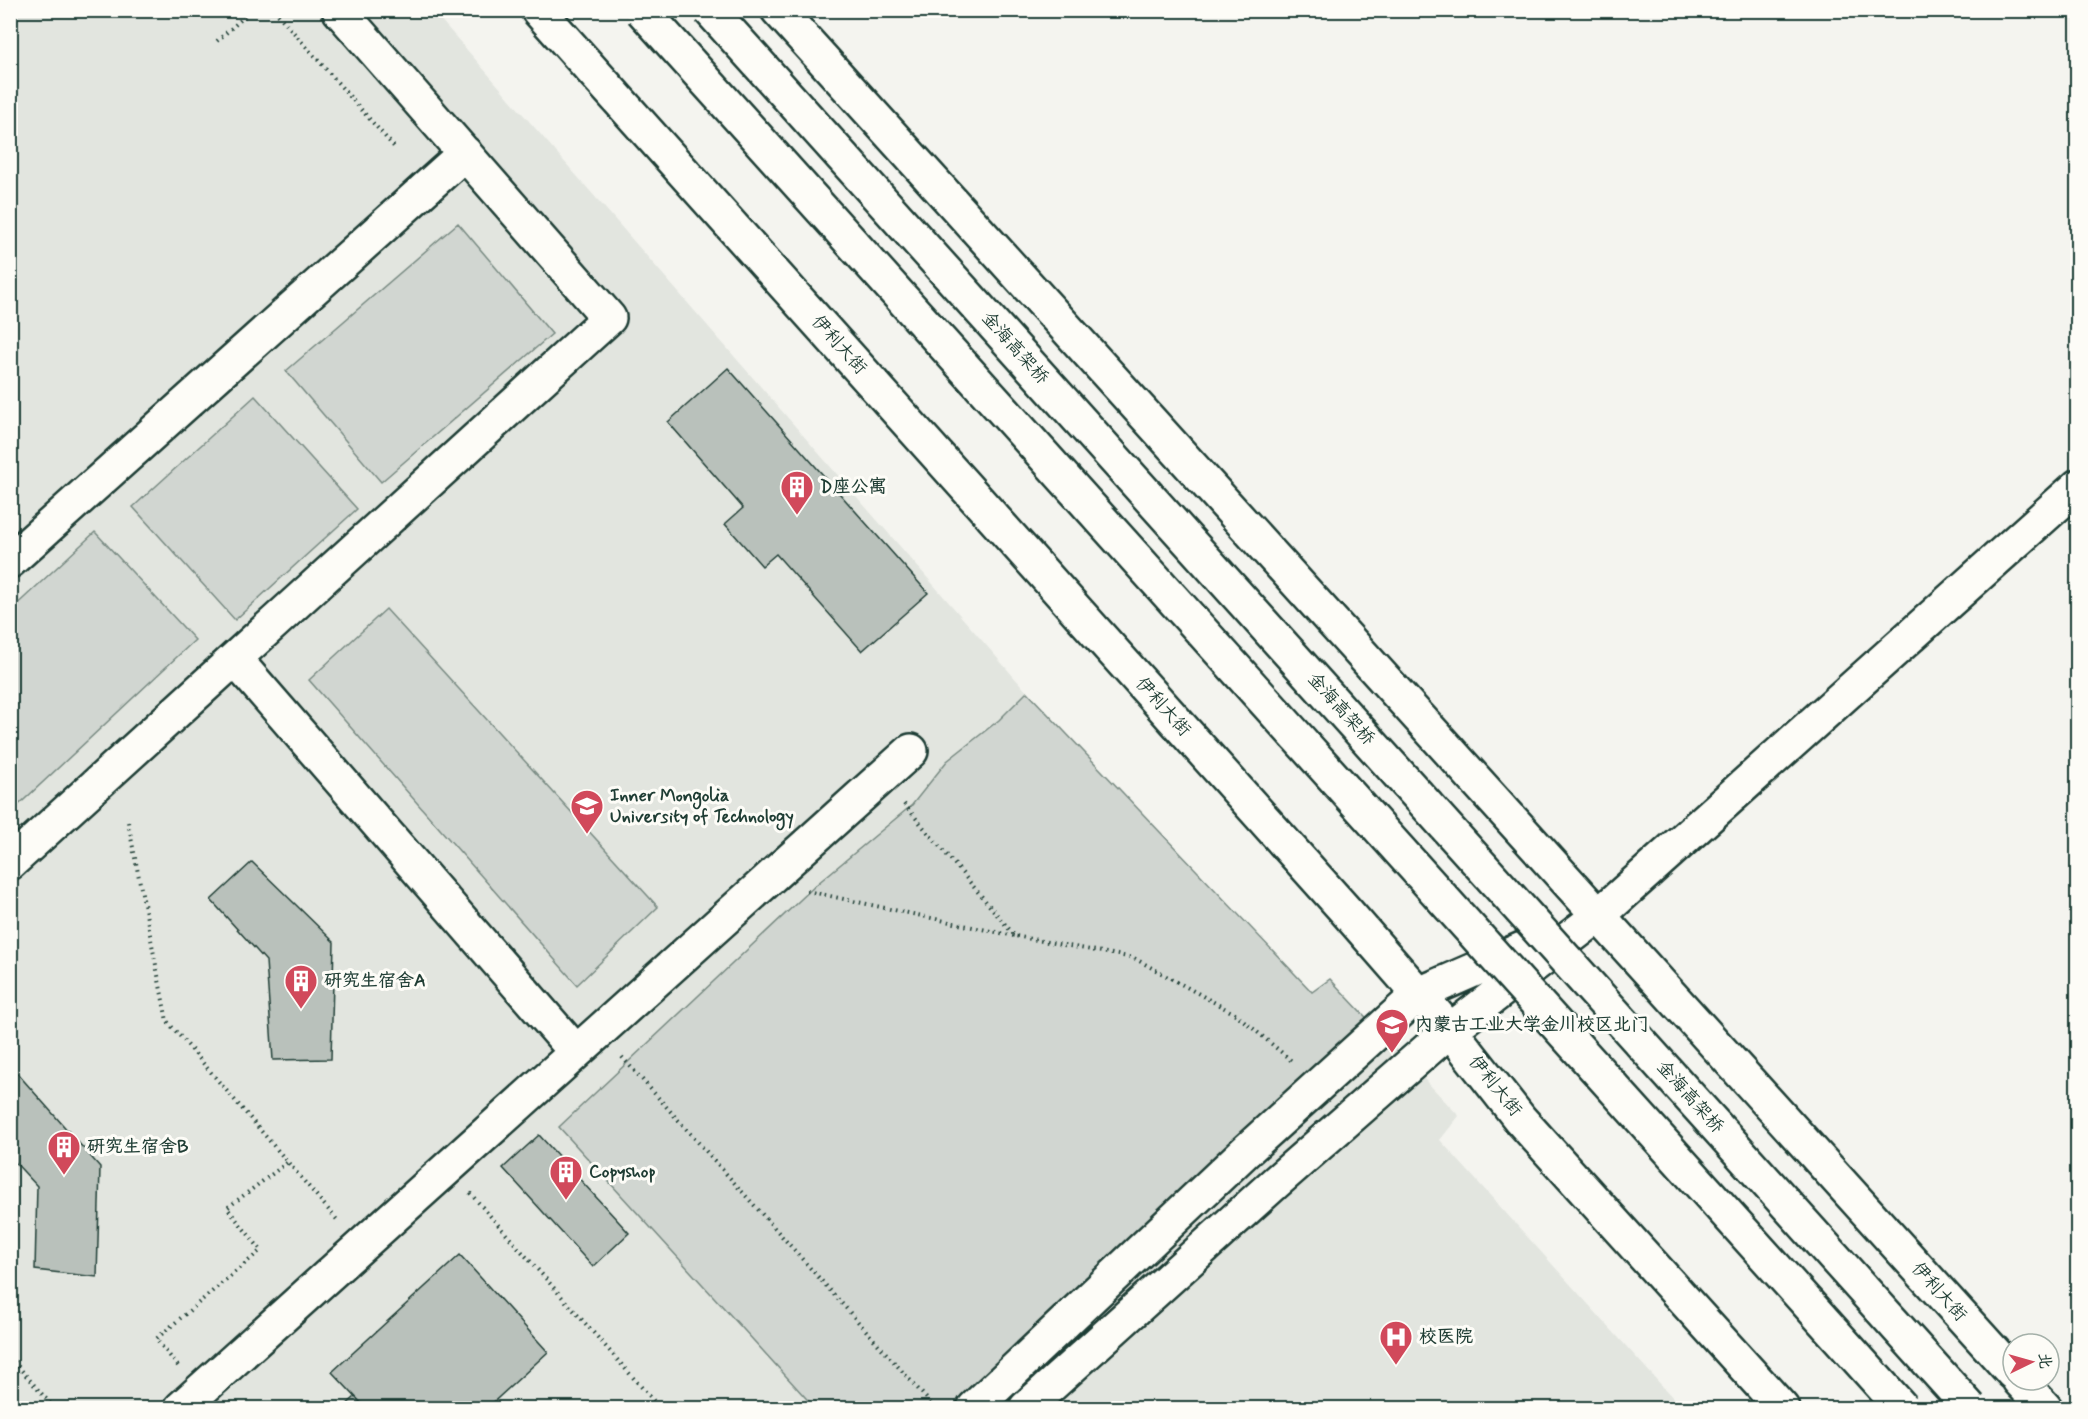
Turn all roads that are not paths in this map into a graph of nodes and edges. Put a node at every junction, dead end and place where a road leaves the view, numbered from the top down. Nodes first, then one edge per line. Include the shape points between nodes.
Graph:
1 (339, 10) edge
2 (538, 10) edge
3 (642, 10) edge
4 (710, 10) edge
5 (778, 10) edge
6 (465, 153) junction
7 (2078, 486) edge
8 (10, 561) edge
9 (235, 659) junction
10 (910, 751) dead end
11 (10, 863) edge
12 (1598, 916) junction
13 (1419, 994) junction
14 (1450, 1030) junction
15 (588, 1042) junction
16 (2001, 1360) edge
17 (2030, 1392) edge
18 (190, 1400) edge
19 (974, 1408) edge
20 (1026, 1408) edge
21 (1782, 1408) edge
22 (1902, 1408) edge
23 (1970, 1408) edge
24 (2045, 1408) edge

1 - 6 main road
2 - 13 main road, 伊利大街
3 - 22 main road, bridge
4 - 23 main road, 金海高架桥, bridge
5 - 12 main road, 伊利大街
6 - 8 main road
6 - 9 main road via 609,318
7 - 12 main road
9 - 11 main road
9 - 15 main road
10 - 15 main road
12 - 13 main road
12 - 14 main road
12 - 16 main road, 伊利大街
13 - 14 main road, 伊利大街
13 - 19 main road
14 - 20 main road
14 - 21 main road, 伊利大街 via 1521,1119
15 - 18 main road
17 - 24 main road

